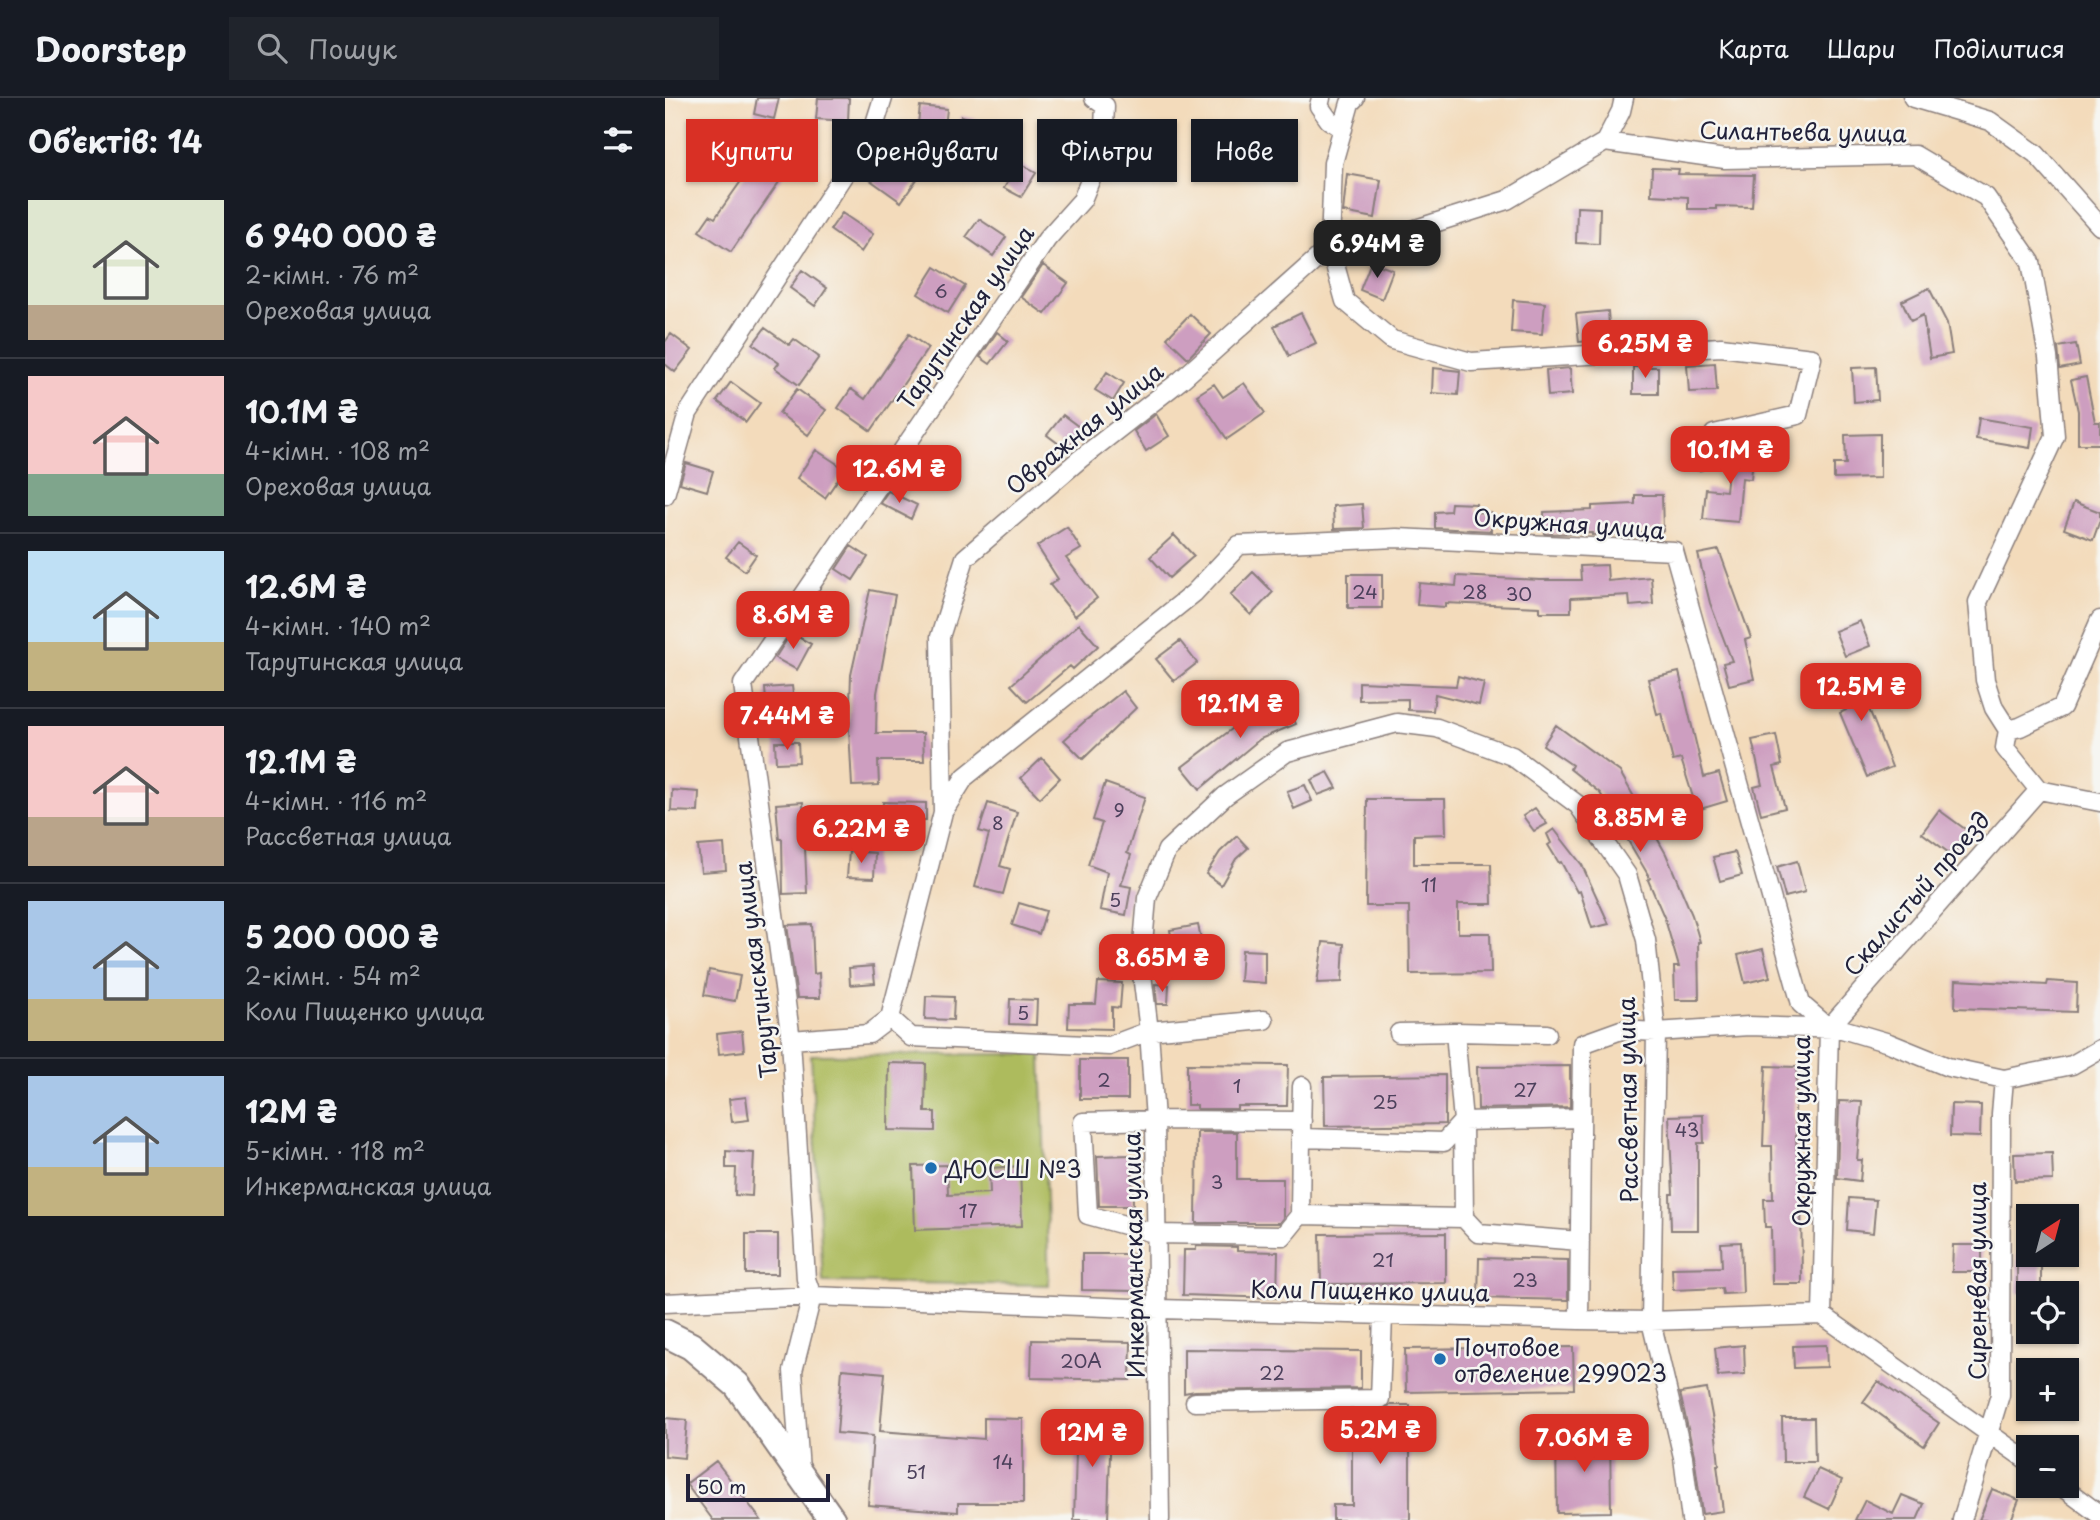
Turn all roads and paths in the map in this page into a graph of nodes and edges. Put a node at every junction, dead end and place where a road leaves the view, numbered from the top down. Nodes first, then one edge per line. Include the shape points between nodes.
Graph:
1 (883, 98) edge
2 (1321, 98) edge
3 (1355, 98) edge
4 (1624, 98) edge
5 (1913, 98) edge
6 (1100, 102) edge
7 (1343, 129) junction
8 (1605, 142) junction
9 (2100, 226) edge
10 (1330, 247) junction
11 (1699, 461) dead end
12 (665, 495) edge
13 (2100, 620) edge
14 (2008, 730) junction
15 (2039, 790) junction
16 (2100, 802) edge
17 (943, 812) junction
18 (890, 1018) junction
19 (1264, 1020) dead end
20 (1829, 1028) junction
21 (1149, 1031) junction
22 (1455, 1032) junction
23 (1656, 1032) junction
24 (1399, 1033) dead end
25 (1547, 1034) dead end
26 (791, 1040) junction
27 (2100, 1049) edge
28 (2004, 1079) junction
29 (1302, 1086) dead end
30 (1581, 1118) junction
31 (1155, 1120) junction
32 (1463, 1121) junction
33 (1302, 1130) junction
34 (1300, 1215) junction
35 (1464, 1218) junction
36 (1157, 1234) junction
37 (1580, 1241) junction
38 (812, 1296) junction
39 (665, 1303) edge
40 (1159, 1310) junction
41 (1383, 1315) junction
42 (1822, 1315) junction
43 (1579, 1320) junction
44 (1651, 1321) junction
45 (665, 1333) edge
46 (1195, 1402) dead end
47 (1988, 1430) junction
48 (2016, 1452) edge
49 (801, 1476) junction
50 (2077, 1498) edge
51 (2100, 1515) edge
52 (832, 1520) edge
53 (1160, 1520) edge
54 (1691, 1520) edge
55 (1962, 1520) edge

1 - 12 street via 873,130 688,413
2 - 7 street via 1319,106
3 - 7 street
4 - 8 street
5 - 9 street via 1990,121 2036,154
6 - 26 street, Тарутинская улица via 1103,149 1082,200 1047,239 743,684
7 - 10 street via 1333,163
8 - 10 street via 1507,200 1406,232
8 - 14 street, Силантьева улица via 1725,159 1915,155 1986,197 2031,262 2048,357 2055,436 1977,602 1985,680 1994,708
10 - 11 street via 1345,301 1392,341 1471,362 1721,346 1812,358 1798,415 1714,434
10 - 17 street, Овражная улица via 1181,380 965,558 940,637
13 - 14 street via 2061,707
14 - 15 street, Силантьева улица via 2005,748
15 - 16 street
15 - 20 street, Скалистый проезд
17 - 18 street
17 - 20 street, Окружная улица via 965,777 1194,593 1239,545 1397,538 1674,551 1801,1004
18 - 21 street via 911,1037 924,1038 1109,1046
18 - 26 street via 869,1034
19 - 21 street
20 - 23 street via 1749,1026
20 - 28 street via 1889,1043 1948,1067
20 - 42 street, Окружная улица
21 - 23 street, Рассветная улица via 1141,966 1147,898 1167,850 1226,796 1287,752 1397,723 1437,729 1512,756 1578,805 1627,875 1646,940
21 - 31 street, Инкерманская улица
22 - 24 street
22 - 25 street
22 - 32 street
23 - 30 street via 1621,1030 1582,1044
23 - 44 street, Рассветная улица
26 - 38 street, Тарутинская улица via 806,1279
27 - 28 street via 2072,1065
28 - 47 street, Сиреневая улица via 2000,1395
29 - 33 street
30 - 32 street
30 - 37 street
31 - 33 street
31 - 36 street, Инкерманская улица
31 - 36 street via 1083,1122 1087,1215
32 - 33 street via 1444,1142
32 - 35 street
33 - 34 street
34 - 35 street
34 - 36 street via 1283,1236
35 - 37 street via 1478,1233
36 - 40 street, Инкерманская улица
37 - 43 street
38 - 39 street, Коли Пищенко улица
38 - 40 street, Коли Пищенко улица
38 - 49 street, Тарутинская улица via 793,1371
40 - 41 street, Коли Пищенко улица
40 - 53 street, Инкерманская улица
41 - 43 street, Коли Пищенко улица
41 - 46 street via 1380,1399
42 - 44 street, Коли Пищенко улица
42 - 47 street
43 - 44 street, Коли Пищенко улица
44 - 54 street, Рассветная улица via 1683,1457
45 - 49 main road via 691,1346 737,1385
47 - 48 street
47 - 55 street, Сиреневая улица
49 - 52 main road
50 - 51 street

